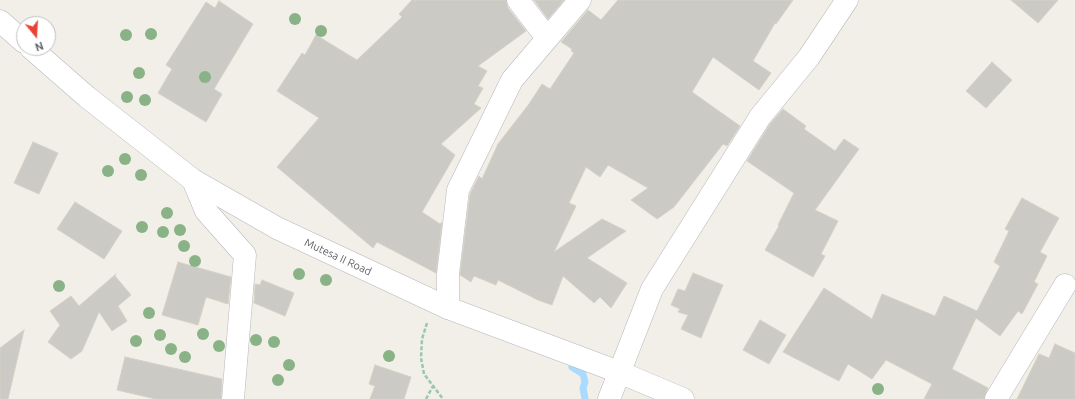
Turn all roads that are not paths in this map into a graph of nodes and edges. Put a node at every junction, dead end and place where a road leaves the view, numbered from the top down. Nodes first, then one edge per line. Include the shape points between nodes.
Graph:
1 (518, 0) edge
2 (580, 0) edge
3 (847, 0) edge
4 (0, 21) edge
5 (16, 35) edge
6 (547, 38) junction
7 (40, 56) edge
8 (193, 180) junction
9 (1065, 285) dead end
10 (441, 305) junction
11 (619, 372) junction
12 (233, 399) edge
13 (609, 399) edge
14 (683, 399) edge
15 (996, 399) edge

1 - 6 street
2 - 6 street
3 - 11 street via 809,57 760,117 652,289
4 - 5 street
6 - 10 street via 512,80 458,190 448,274
7 - 8 street, Mutesa II Road
8 - 10 street, Mutesa II Road via 277,228
8 - 12 street via 206,211 245,255
9 - 15 street
10 - 11 street, Mutesa II Road
11 - 13 street
11 - 14 street, Mutesa II Road

